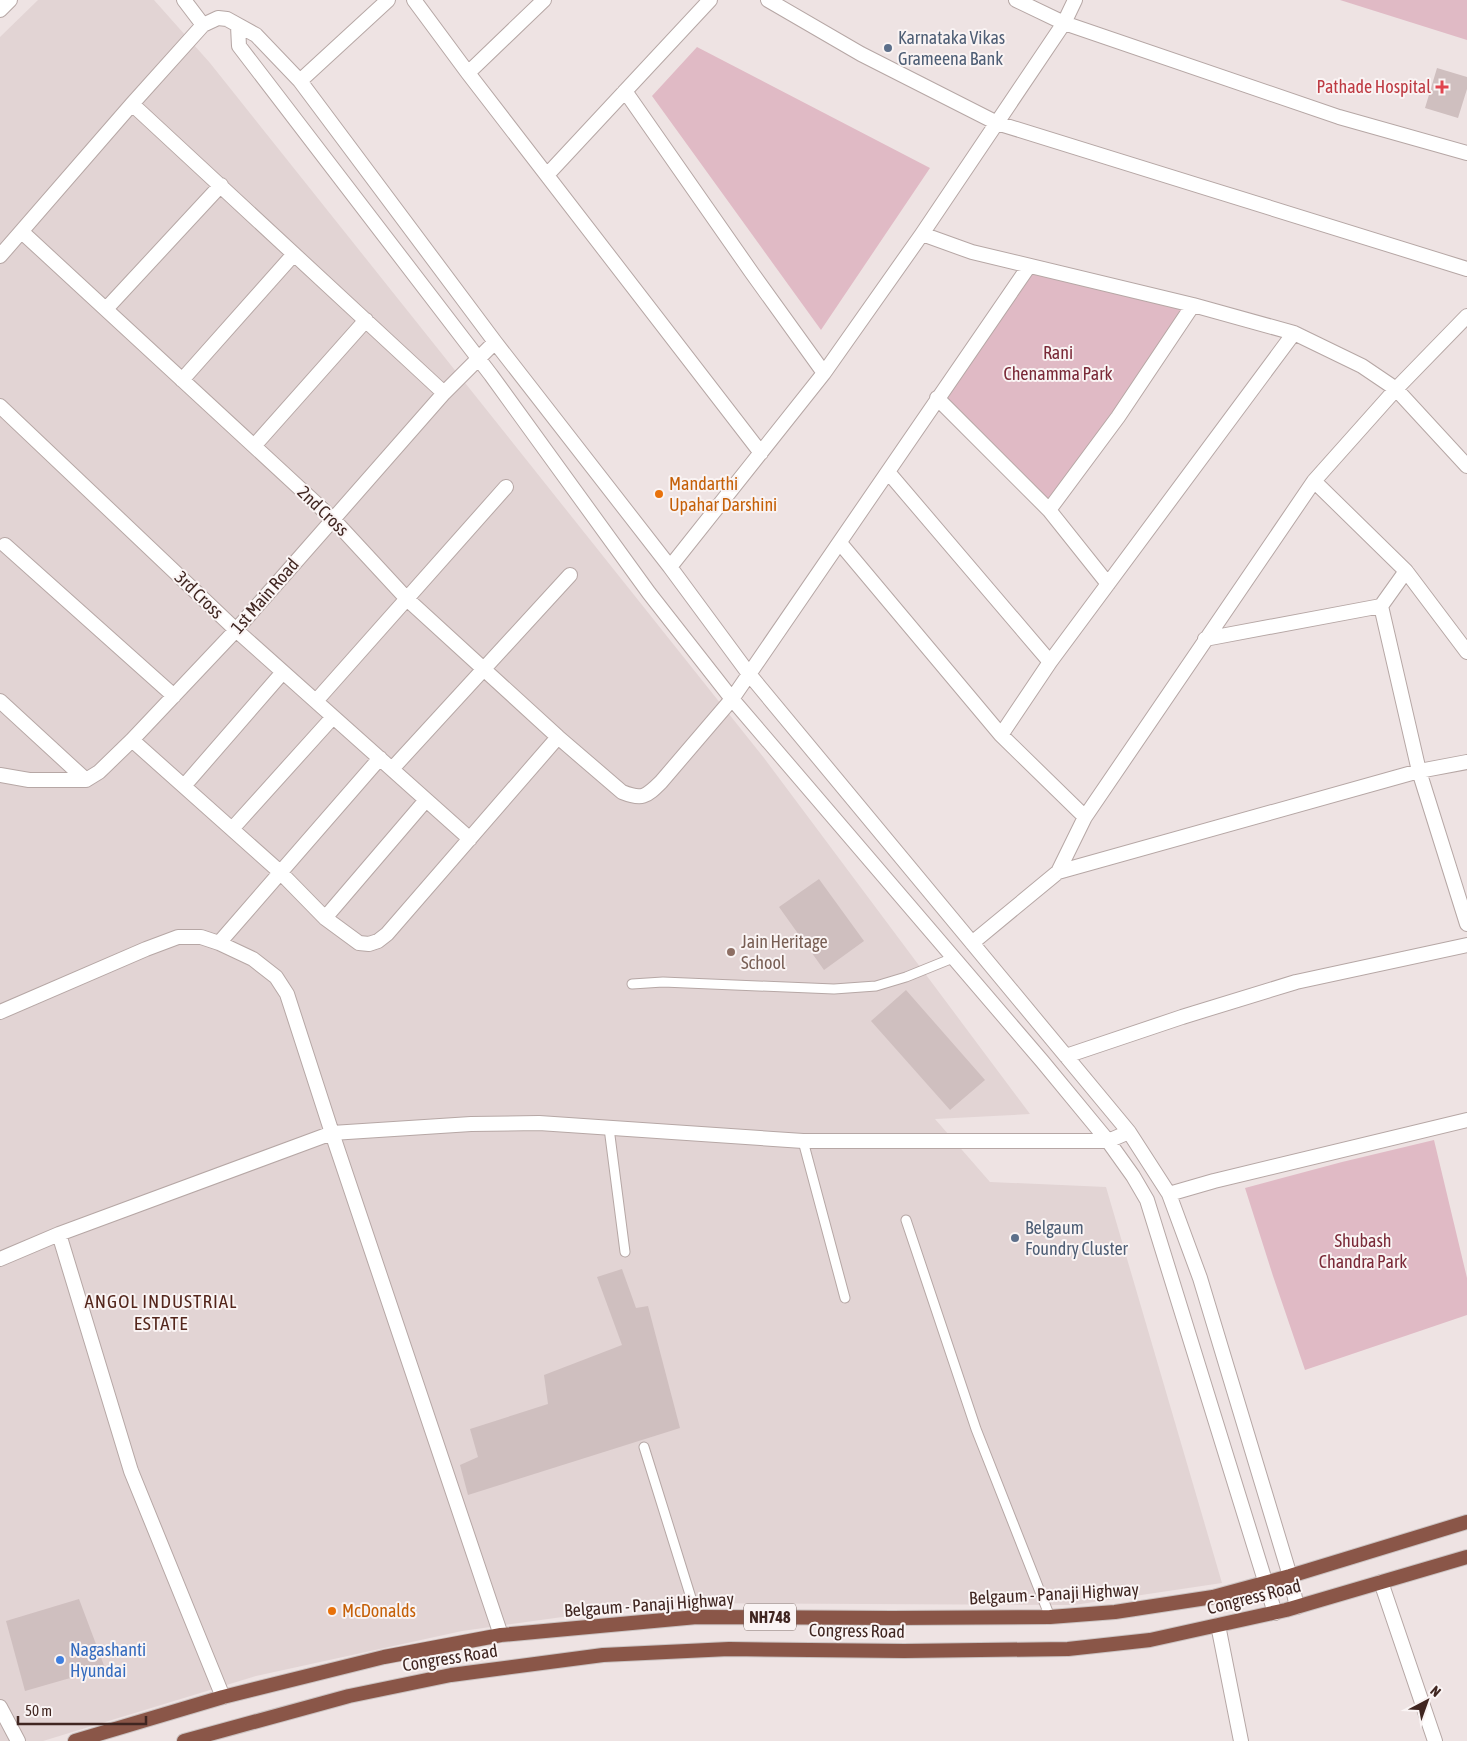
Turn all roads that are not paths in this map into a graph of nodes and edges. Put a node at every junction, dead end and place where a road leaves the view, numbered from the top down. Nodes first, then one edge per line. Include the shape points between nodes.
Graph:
1 (10, 0) edge
2 (184, 0) edge
3 (388, 0) edge
4 (414, 0) edge
5 (544, 0) edge
6 (710, 0) edge
7 (768, 0) edge
8 (1016, 0) edge
9 (1075, 0) edge
10 (0, 10) edge
11 (1064, 23) junction
12 (203, 25) junction
13 (238, 26) junction
14 (468, 73) junction
15 (300, 81) junction
16 (625, 92) junction
17 (132, 104) junction
18 (997, 124) junction
19 (1467, 153) edge
20 (547, 174) junction
21 (220, 186) junction
22 (22, 232) junction
23 (922, 234) junction
24 (294, 254) junction
25 (0, 256) edge
26 (1029, 266) junction
27 (1467, 269) edge
28 (1193, 304) junction
29 (106, 309) junction
30 (1467, 316) edge
31 (366, 320) junction
32 (1294, 333) junction
33 (495, 342) junction
34 (478, 358) junction
35 (824, 373) junction
36 (182, 380) junction
37 (1396, 389) junction
38 (444, 393) junction
39 (937, 398) junction
40 (3, 414) edge
41 (254, 446) junction
42 (761, 453) junction
43 (1467, 466) edge
44 (888, 472) junction
45 (1314, 481) junction
46 (506, 487) dead end
47 (1049, 510) junction
48 (333, 519) junction
49 (840, 543) junction
50 (5, 545) dead end
51 (670, 567) junction
52 (1406, 571) junction
53 (570, 575) dead end
54 (1108, 584) junction
55 (407, 599) junction
56 (1381, 606) junction
57 (236, 630) junction
58 (1205, 639) junction
59 (1467, 652) edge
60 (1050, 662) junction
61 (483, 668) junction
62 (283, 672) junction
63 (749, 674) junction
64 (174, 696) junction
65 (732, 699) junction
66 (0, 701) edge
67 (316, 702) junction
68 (333, 717) junction
69 (1000, 734) junction
70 (558, 738) junction
71 (132, 740) junction
72 (380, 758) junction
73 (1467, 762) edge
74 (392, 769) junction
75 (1419, 771) junction
76 (0, 776) edge
77 (86, 780) junction
78 (184, 786) junction
79 (426, 800) junction
80 (1085, 817) junction
81 (232, 829) junction
82 (470, 839) junction
83 (280, 872) junction
84 (1058, 872) junction
85 (325, 918) junction
86 (1467, 924) edge
87 (219, 943) junction
88 (972, 943) junction
89 (1467, 945) edge
90 (953, 958) junction
91 (632, 984) dead end
92 (0, 1012) edge
93 (1066, 1056) junction
94 (1467, 1120) edge
95 (609, 1128) junction
96 (1128, 1132) junction
97 (332, 1133) junction
98 (803, 1141) junction
99 (1108, 1141) junction
100 (1169, 1194) junction
101 (906, 1220) dead end
102 (59, 1234) junction
103 (625, 1252) dead end
104 (0, 1259) edge
105 (845, 1298) dead end
106 (644, 1447) dead end
107 (1467, 1522) edge
108 (1467, 1557) edge
109 (1290, 1576) junction
110 (1381, 1582) junction
111 (1266, 1583) junction
112 (1297, 1607) junction
113 (1275, 1612) junction
114 (696, 1617) junction
115 (1050, 1617) junction
116 (1218, 1625) junction
117 (501, 1635) junction
118 (223, 1697) junction
119 (0, 1707) edge
120 (18, 1741) edge
121 (75, 1741) edge
122 (184, 1741) edge
123 (1241, 1741) edge
124 (1435, 1741) edge

1 - 10 street
2 - 12 street
3 - 15 street
4 - 14 street
5 - 14 street
6 - 16 street
7 - 18 street via 860,54
8 - 11 street
9 - 11 street
11 - 18 street
11 - 19 street via 1340,117
12 - 13 street via 218,18
12 - 17 street
13 - 15 street via 256,35
13 - 34 street via 239,46
14 - 20 street
15 - 33 street
16 - 20 street
16 - 35 street
17 - 21 street
17 - 22 street
18 - 23 street
18 - 27 street
20 - 42 street
21 - 24 street
21 - 29 street
22 - 25 street
22 - 29 street, 2nd Cross
23 - 26 street via 972,252
23 - 35 street
24 - 31 street
24 - 36 street
26 - 28 street
26 - 39 street
28 - 32 street
28 - 47 street via 1118,417
29 - 36 street, 2nd Cross
30 - 37 street
31 - 38 street
31 - 41 street
32 - 37 street via 1362,366
32 - 54 street
33 - 34 street, 1st Main Road
33 - 51 street
34 - 38 street, 1st Main Road
34 - 65 street via 649,593
35 - 42 street
36 - 41 street, 2nd Cross
37 - 43 street
37 - 45 street
38 - 48 street, 1st Main Road
39 - 44 street
39 - 47 street
40 - 57 street, 3rd Cross
41 - 48 street, 2nd Cross
42 - 51 street
44 - 49 street
44 - 60 street
45 - 52 street
45 - 58 street
46 - 55 street
47 - 54 street
48 - 55 street, 2nd Cross
48 - 57 street, 1st Main Road
49 - 63 street
49 - 69 street
50 - 64 street
51 - 63 street
52 - 56 street
52 - 59 street
53 - 61 street
54 - 60 street
55 - 61 street, 2nd Cross
55 - 67 street
56 - 58 street
56 - 75 street
57 - 62 street, 3rd Cross
57 - 64 street, 1st Main Road
58 - 80 street
60 - 69 street
61 - 70 street, 2nd Cross
61 - 74 street
62 - 67 street, 3rd Cross
62 - 78 street
63 - 65 street
63 - 88 street
64 - 71 street, 1st Main Road
65 - 70 street, 2nd Cross via 661,782 641,797 622,792
65 - 90 street
66 - 77 street
67 - 68 street, 3rd Cross
68 - 72 street, 3rd Cross
68 - 81 street
69 - 80 street
70 - 82 street
71 - 77 street, 1st Main Road
71 - 78 street
72 - 74 street, 3rd Cross
72 - 83 street
73 - 75 street
74 - 79 street, 3rd Cross
75 - 84 street
75 - 86 street
76 - 77 street via 29,780
78 - 81 street
79 - 82 street, 3rd Cross
79 - 85 street
80 - 84 street
81 - 83 street
82 - 85 street via 378,941 358,943
83 - 85 street
83 - 87 street
84 - 88 street
87 - 92 street via 201,937 178,937
87 - 97 street via 253,959 276,978 287,994
88 - 93 street
89 - 93 street via 1296,982
90 - 91 lane via 876,986 834,989 663,982
90 - 99 street
93 - 96 street
94 - 100 street via 1214,1180
95 - 97 street via 539,1123 471,1124
95 - 98 street
95 - 103 lane
96 - 99 street
96 - 100 street
97 - 102 street
97 - 117 street
98 - 99 street
98 - 105 lane
99 - 111 street via 1147,1200
100 - 109 street via 1200,1278
101 - 115 lane via 976,1430
102 - 104 street
102 - 118 street via 131,1470
106 - 114 lane
107 - 109 highway, Belgaum - Panaji Highway / NH748
108 - 110 highway, Congress Road / NH748
109 - 111 highway, Belgaum - Panaji Highway / NH748
109 - 112 street
110 - 112 highway, Congress Road / NH748
110 - 124 street
111 - 113 street
111 - 115 highway, Belgaum - Panaji Highway / NH748 via 1156,1607
112 - 113 highway, Congress Road / NH748
113 - 116 highway, Congress Road / NH748
114 - 115 highway, Belgaum - Panaji Highway / NH748
114 - 117 highway, Belgaum - Panaji Highway / NH748
116 - 122 highway, Congress Road / NH748 via 1150,1640 1068,1649 729,1649 603,1655 451,1675 349,1696
116 - 123 street
117 - 118 highway, Belgaum - Panaji Highway / NH748 via 384,1657
118 - 121 highway, Belgaum - Panaji Highway / NH748
119 - 120 street

